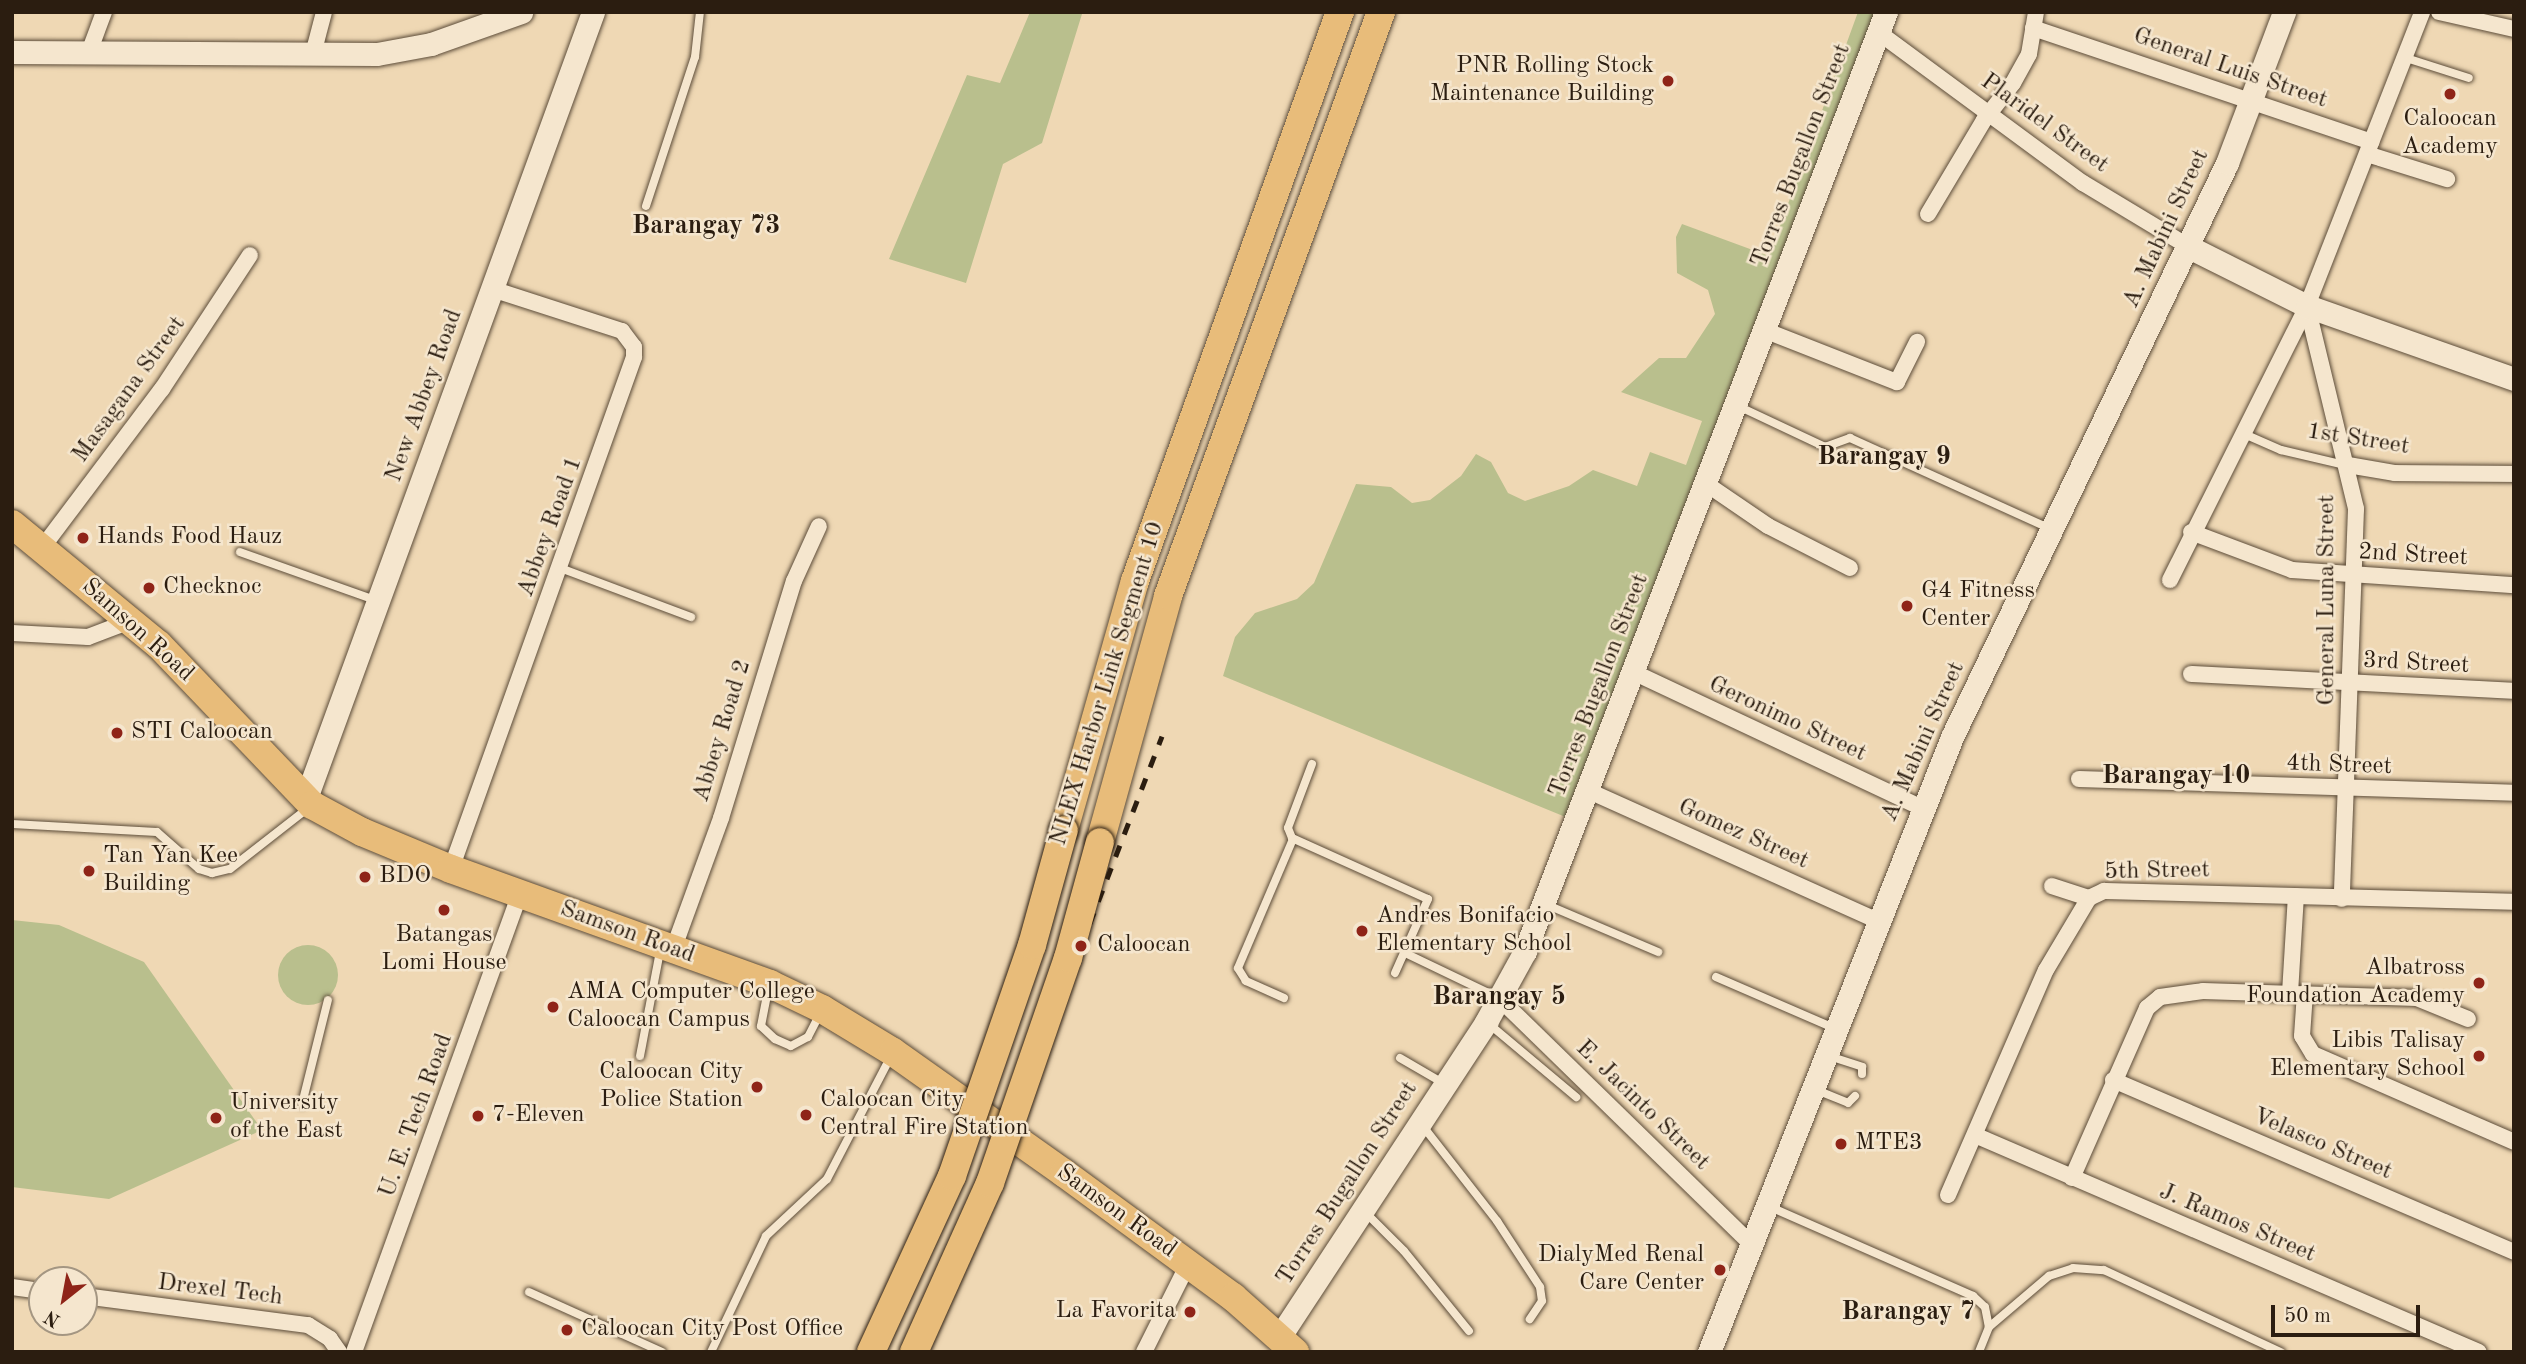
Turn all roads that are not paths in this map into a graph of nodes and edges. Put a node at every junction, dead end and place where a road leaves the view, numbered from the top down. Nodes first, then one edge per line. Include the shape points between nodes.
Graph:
1 (104, 12) edge
2 (324, 12) edge
3 (521, 12) edge
4 (593, 12) edge
5 (700, 12) edge
6 (1340, 12) edge
7 (1381, 12) edge
8 (2284, 12) edge
9 (2422, 12) edge
10 (2439, 12) edge
11 (2035, 20) edge
12 (1882, 22) edge
13 (2514, 29) edge
14 (12, 52) edge
15 (313, 54) junction
16 (88, 55) junction
17 (2403, 57) junction
18 (2469, 78) dead end
19 (2252, 100) junction
20 (1989, 113) junction
21 (2369, 148) junction
22 (2447, 179) dead end
23 (646, 206) dead end
24 (1928, 214) dead end
25 (2189, 247) junction
26 (250, 255) dead end
27 (492, 289) junction
28 (2307, 306) junction
29 (1764, 330) junction
30 (1917, 342) dead end
31 (2514, 379) edge
32 (1735, 404) junction
33 (2242, 433) junction
34 (2348, 465) junction
35 (2514, 474) edge
36 (1705, 483) junction
37 (12, 524) edge
38 (820, 526) dead end
39 (2050, 528) junction
40 (2191, 532) junction
41 (42, 548) junction
42 (240, 552) dead end
43 (560, 568) junction
44 (1850, 568) dead end
45 (2355, 577) junction
46 (2170, 580) dead end
47 (2514, 585) edge
48 (378, 601) junction
49 (691, 617) dead end
50 (130, 621) junction
51 (12, 633) edge
52 (1633, 672) junction
53 (2191, 674) dead end
54 (2351, 684) junction
55 (2514, 691) edge
56 (1312, 764) dead end
57 (2079, 779) dead end
58 (2346, 789) junction
59 (1589, 791) junction
60 (2514, 793) edge
61 (309, 802) junction
62 (1922, 808) junction
63 (12, 824) edge
64 (1293, 839) junction
65 (452, 869) junction
66 (2052, 886) dead end
67 (520, 894) junction
68 (2296, 897) junction
69 (2089, 898) junction
70 (2342, 899) junction
71 (2514, 902) edge
72 (1545, 904) junction
73 (1878, 921) junction
74 (667, 947) junction
75 (1658, 952) dead end
76 (1405, 953) junction
77 (1395, 973) dead end
78 (1716, 977) dead end
79 (770, 984) junction
80 (2297, 993) junction
81 (1284, 998) dead end
82 (328, 1000) dead end
83 (1501, 1000) junction
84 (822, 1009) junction
85 (2468, 1020) dead end
86 (1486, 1023) junction
87 (1836, 1029) junction
88 (893, 1052) junction
89 (1826, 1055) junction
90 (640, 1056) dead end
91 (1400, 1059) dead end
92 (1862, 1074) dead end
93 (2113, 1080) junction
94 (1445, 1085) junction
95 (1811, 1088) junction
96 (1854, 1096) dead end
97 (1576, 1097) dead end
98 (302, 1104) dead end
99 (1420, 1122) junction
100 (1977, 1136) junction
101 (2514, 1142) edge
102 (2072, 1178) junction
103 (1948, 1195) dead end
104 (1765, 1205) junction
105 (1363, 1210) junction
106 (1751, 1244) junction
107 (2514, 1252) edge
108 (1188, 1264) junction
109 (529, 1292) dead end
110 (98, 1298) edge
111 (1530, 1320) dead end
112 (1989, 1327) junction
113 (1469, 1331) dead end
114 (1282, 1346) edge
115 (339, 1352) edge
116 (354, 1352) edge
117 (662, 1352) edge
118 (711, 1352) edge
119 (871, 1352) edge
120 (914, 1352) edge
121 (1144, 1352) edge
122 (1709, 1352) edge
123 (1979, 1352) edge
124 (2281, 1352) edge
125 (2479, 1352) edge

1 - 16 street
2 - 15 street
3 - 15 street via 430,44 377,54
4 - 27 street, New Abbey Road
5 - 23 lane via 695,57
6 - 119 highway, NLEX Harbor Link Segment 10, bridge via 1135,581 1032,945 995,1058 952,1175
7 - 120 highway, NLEX Harbor Link Segment 10, bridge via 1168,596 1068,958 1031,1071 990,1183
8 - 19 street, A. Mabini Street
9 - 17 street
10 - 13 street
11 - 19 street, General Luis Street
11 - 20 street via 2029,54
12 - 20 street, Plaridel Street
12 - 29 street, Torres Bugallon Street
14 - 16 street
15 - 16 street
17 - 18 lane
17 - 21 street
19 - 21 street, General Luis Street
19 - 25 street, A. Mabini Street
20 - 24 street
20 - 25 street, Plaridel Street via 2084,183
21 - 22 street, General Luis Street
21 - 28 street
25 - 28 street
25 - 39 street, A. Mabini Street
26 - 41 street, Masagana Street via 162,389
27 - 43 street, Abbey Road 1 via 622,331 634,347 620,401
27 - 48 street, New Abbey Road
28 - 31 street
28 - 33 street
28 - 34 street, General Luna Street
29 - 30 street via 1897,382
29 - 32 street, Torres Bugallon Street
32 - 36 street, Torres Bugallon Street
32 - 39 lane via 1825,447 1850,438
33 - 34 lane, 1st Street via 2281,450
33 - 40 street
34 - 35 street, 1st Street via 2395,473
34 - 45 street, General Luna Street via 2356,509
36 - 44 street via 1768,526
36 - 52 street, Torres Bugallon Street
37 - 41 highway, Samson Road
38 - 74 street, Abbey Road 2 via 794,581 721,818
39 - 62 street, A. Mabini Street
40 - 45 street, 2nd Street via 2292,570
40 - 46 street
41 - 50 highway, Samson Road
42 - 48 lane
43 - 49 lane
43 - 65 street, Abbey Road 1
45 - 47 street, 2nd Street
45 - 54 street, General Luna Street
48 - 61 street, New Abbey Road
50 - 51 street via 88,637
50 - 61 highway, Samson Road
52 - 59 street, Torres Bugallon Street
52 - 62 street, Geronimo Street
53 - 54 street, 3rd Street
54 - 55 street, 3rd Street
54 - 58 street, General Luna Street
56 - 64 lane via 1288,828
57 - 58 street, 4th Street
58 - 60 street, 4th Street
58 - 70 street, General Luna Street
59 - 72 street, Torres Bugallon Street
59 - 73 street, Gomez Street
61 - 63 lane via 230,869 212,873 199,869 157,832
61 - 65 highway, Samson Road via 362,832
62 - 73 street, A. Mabini Street
64 - 76 lane via 1426,895 1427,908
64 - 81 lane via 1238,968 1246,981
65 - 67 highway, Samson Road
66 - 69 street
67 - 74 highway, Samson Road
67 - 116 street, U. E. Tech Road
68 - 69 street, 5th Street via 2104,891
68 - 70 street, 5th Street
68 - 80 street
69 - 100 street, 5th Street via 2046,970
70 - 71 street, 5th Street
72 - 75 lane
72 - 83 street, Torres Bugallon Street
73 - 87 street, A. Mabini Street
74 - 79 highway, Samson Road
74 - 90 lane
76 - 77 lane
76 - 83 lane
78 - 87 lane
79 - 84 highway, Samson Road
79 - 84 lane via 761,1026 775,1039 791,1046 808,1037
80 - 85 street via 2417,998
80 - 93 street via 2203,991 2160,996 2147,1008
80 - 101 street via 2302,1036 2313,1054
82 - 98 lane
83 - 86 street, Torres Bugallon Street
83 - 106 street, E. Jacinto Street
84 - 88 highway, Samson Road
86 - 94 street, Torres Bugallon Street
86 - 97 lane
87 - 89 street, A. Mabini Street
88 - 108 highway, Samson Road
88 - 118 lane via 827,1179 766,1236
89 - 92 lane via 1862,1067
89 - 95 street, A. Mabini Street
91 - 94 lane
93 - 102 street
93 - 107 street, Velasco Street
94 - 99 street, Torres Bugallon Street
95 - 96 lane via 1848,1102
95 - 104 street, A. Mabini Street
99 - 105 street, Torres Bugallon Street
99 - 111 lane via 1497,1221 1540,1287 1542,1301
100 - 102 street, J. Ramos Street
100 - 103 street, 5th Street
102 - 125 street, J. Ramos Street
104 - 106 street, A. Mabini Street
104 - 112 lane via 1973,1296 1985,1307
105 - 113 lane via 1404,1251
105 - 114 street, Torres Bugallon Street
106 - 122 street, A. Mabini Street
108 - 114 highway, Samson Road
108 - 121 street
109 - 117 lane
110 - 115 street, Drexel Tech via 308,1325 330,1339
112 - 123 lane
112 - 124 lane via 2049,1276 2073,1268 2104,1270

